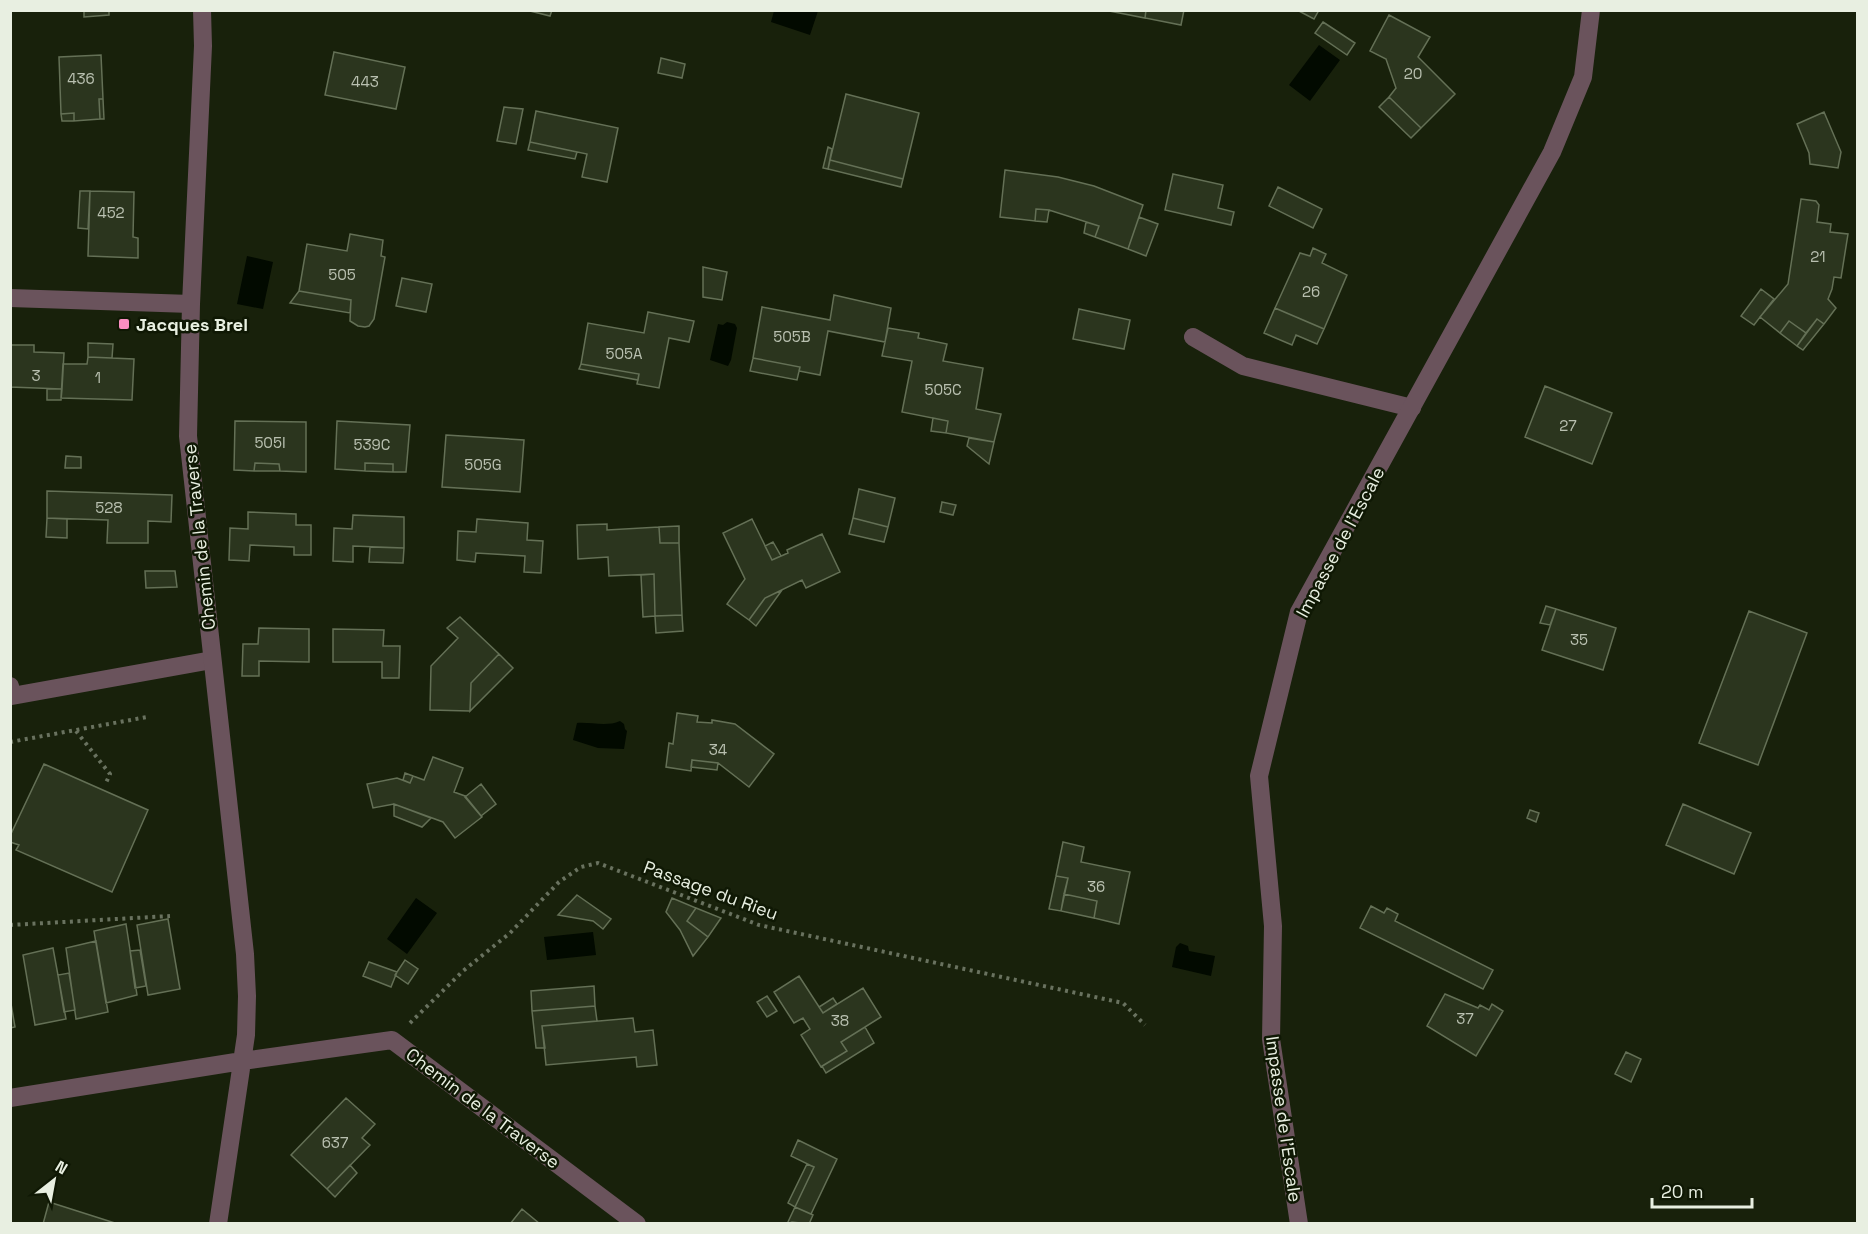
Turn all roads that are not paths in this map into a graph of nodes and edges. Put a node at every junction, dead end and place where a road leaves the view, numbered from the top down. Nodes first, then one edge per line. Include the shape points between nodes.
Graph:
1 (202, 10) edge
2 (1591, 10) edge
3 (10, 298) edge
4 (191, 304) junction
5 (1193, 337) dead end
6 (1412, 408) junction
7 (212, 660) junction
8 (10, 686) edge
9 (242, 1061) junction
10 (10, 1098) edge
11 (218, 1224) edge
12 (636, 1224) edge
13 (1299, 1224) edge

1 - 4 street, Chemin de la Traverse
2 - 6 street, Impasse de l'Escale via 1583,77 1552,152
3 - 4 street
4 - 7 street, Chemin de la Traverse via 188,436
5 - 6 street via 1243,366
6 - 13 street, Impasse de l'Escale via 1299,612 1259,776 1273,926 1271,1039
7 - 8 street via 12,696
7 - 9 street, Chemin de la Traverse via 245,954 246,1035
9 - 10 street
9 - 11 street, Chemin de la Traverse
9 - 12 street, Chemin de la Traverse via 392,1040

